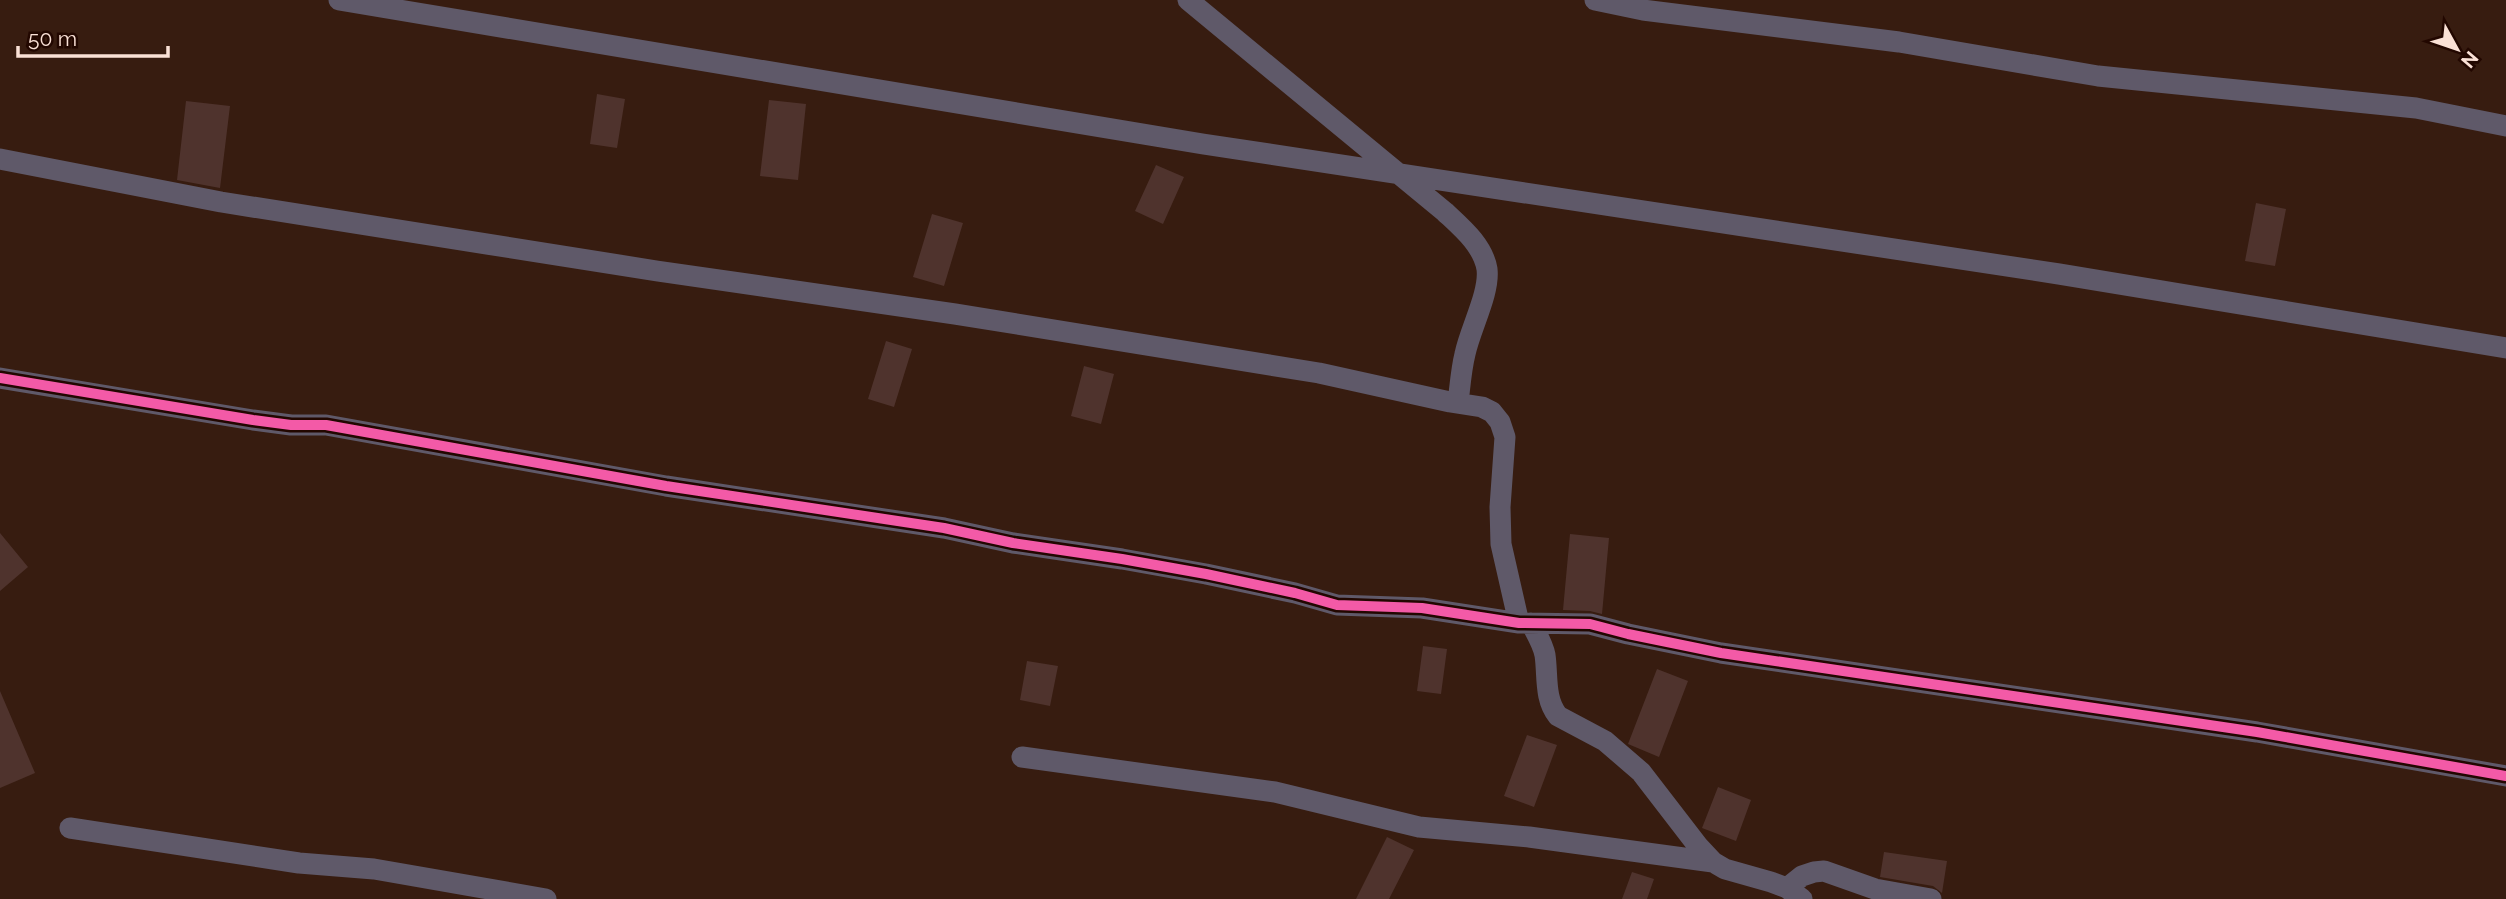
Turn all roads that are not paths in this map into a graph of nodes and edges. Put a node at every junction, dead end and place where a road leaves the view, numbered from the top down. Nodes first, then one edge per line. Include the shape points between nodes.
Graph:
1 (340, 0) edge
2 (1188, 0) edge
3 (1595, 0) edge
4 (2506, 126) edge
5 (0, 159) edge
6 (1401, 175) junction
7 (2506, 348) edge
8 (0, 378) edge
9 (1458, 403) junction
10 (1525, 623) junction
11 (1022, 757) dead end
12 (2506, 776) edge
13 (70, 828) dead end
14 (1713, 862) junction
15 (1794, 894) edge
16 (546, 899) edge
17 (1931, 899) edge

1 - 6 street
2 - 6 street
3 - 4 street via 1899,42 2098,76 2416,108
5 - 9 street via 220,202 1319,373
6 - 7 street via 2059,274
6 - 9 street via 1466,232 1487,269
8 - 10 street via 253,420 326,425 692,491 944,528 1206,575 1337,605 1422,608
9 - 10 street via 1492,412 1505,437 1502,544
10 - 12 street via 1590,624 1734,655 2257,732
10 - 14 street via 1545,654 1553,710 1605,741 1641,772
11 - 14 street via 1275,792 1419,827
13 - 16 street via 299,863 374,869
14 - 15 street
15 - 17 street via 1802,876 1824,872 1875,889

